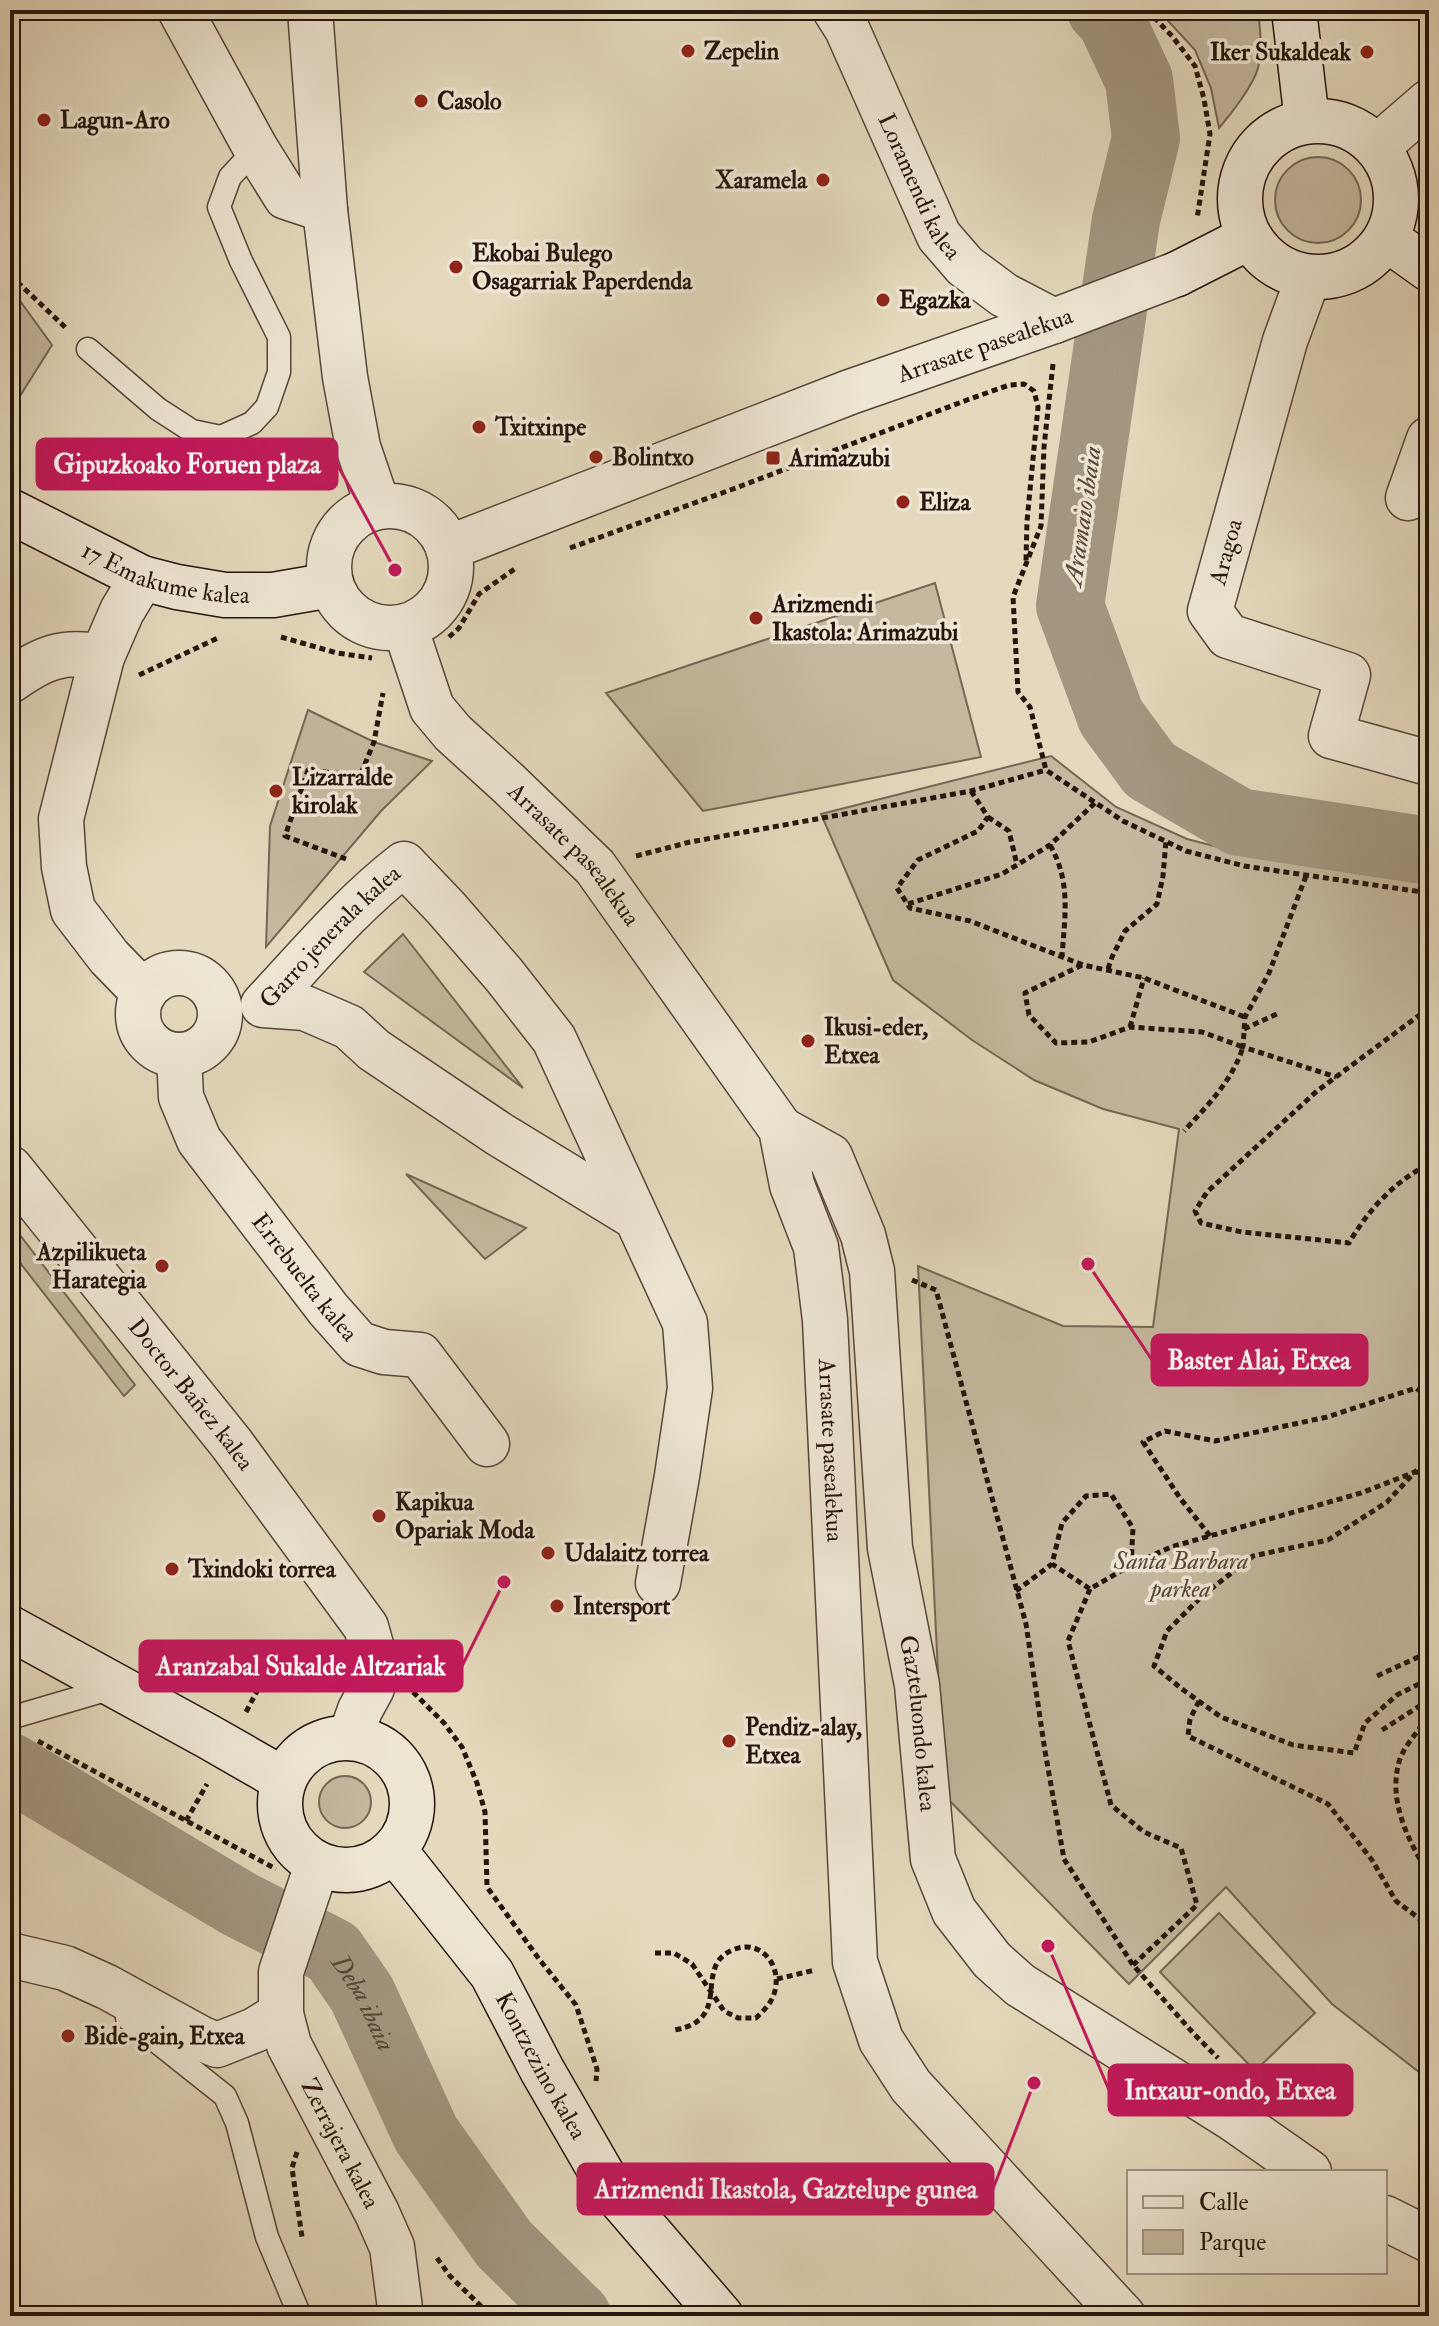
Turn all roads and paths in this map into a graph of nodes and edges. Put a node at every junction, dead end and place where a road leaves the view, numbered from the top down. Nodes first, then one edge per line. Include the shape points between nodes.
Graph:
1 (180, 10) edge
2 (310, 10) edge
3 (835, 10) edge
4 (1147, 10) edge
5 (1294, 10) edge
6 (1429, 102) edge
7 (1307, 121) junction
8 (1377, 147) junction
9 (256, 149) junction
10 (325, 210) junction
11 (1189, 226) dead end
12 (1248, 238) junction
13 (1387, 239) junction
14 (1429, 269) edge
15 (10, 275) edge
16 (1308, 278) junction
17 (1061, 318) junction
18 (88, 349) joint
19 (1429, 439) edge
20 (1408, 498) dead end
21 (378, 506) junction
22 (10, 511) edge
23 (448, 548) junction
24 (562, 551) dead end
25 (1026, 561) junction
26 (521, 565) dead end
27 (142, 578) junction
28 (331, 585) junction
29 (268, 634) dead end
30 (228, 635) dead end
31 (409, 641) junction
32 (98, 674) junction
33 (10, 681) edge
34 (374, 742) dead end
35 (1429, 763) edge
36 (1046, 770) junction
37 (971, 791) junction
38 (1096, 802) junction
39 (988, 817) junction
40 (1166, 841) junction
41 (1050, 845) junction
42 (1017, 865) junction
43 (595, 867) junction
44 (388, 876) junction
45 (1306, 876) junction
46 (1429, 893) edge
47 (908, 904) junction
48 (1062, 956) junction
49 (1083, 965) junction
50 (1108, 969) junction
51 (1144, 978) junction
52 (144, 993) junction
53 (263, 1005) junction
54 (1429, 1008) edge
55 (1279, 1013) dead end
56 (221, 1017) junction
57 (1245, 1017) junction
58 (1130, 1027) junction
59 (1244, 1029) junction
60 (1243, 1047) junction
61 (179, 1055) junction
62 (1337, 1078) junction
63 (781, 1129) junction
64 (1184, 1131) dead end
65 (1429, 1164) edge
66 (10, 1168) edge
67 (635, 1217) junction
68 (872, 1271) junction
69 (1429, 1398) edge
70 (487, 1444) dead end
71 (1429, 1460) edge
72 (1415, 1472) junction
73 (1429, 1474) edge
74 (1210, 1536) junction
75 (1052, 1564) junction
76 (1131, 1565) junction
77 (658, 1583) dead end
78 (1090, 1589) junction
79 (1016, 1591) junction
80 (10, 1628) edge
81 (1429, 1652) edge
82 (1377, 1676) dead end
83 (1429, 1679) edge
84 (118, 1686) junction
85 (1429, 1700) edge
86 (1199, 1701) junction
87 (10, 1718) edge
88 (1429, 1718) edge
89 (1382, 1730) dead end
90 (350, 1738) junction
91 (284, 1780) junction
92 (394, 1850) junction
93 (313, 1874) junction
94 (1429, 1874) edge
95 (1429, 1926) edge
96 (655, 1953) dead end
97 (10, 1955) edge
98 (65, 1968) junction
99 (711, 1990) junction
100 (281, 1993) junction
101 (674, 2030) dead end
102 (301, 2142) dead end
103 (1306, 2170) edge
104 (1387, 2219) edge
105 (302, 2239) dead end
106 (1429, 2240) edge
107 (450, 2276) dead end
108 (300, 2316) edge
109 (401, 2316) edge
110 (491, 2316) edge
111 (721, 2316) edge
112 (1123, 2316) edge

1 - 9 street
2 - 10 street
3 - 17 street, Loramendi kalea via 939,236 994,288
4 - 11 path via 1195,66 1204,99 1210,134 1197,218
5 - 7 street
6 - 8 street
7 - 8 street via 1342,125
7 - 12 street via 1270,137 1243,173 1241,215
8 - 13 street via 1394,181 1395,209
9 - 10 street via 286,197
9 - 18 lane via 230,177 219,207 279,337 279,372 267,407 252,423 221,437 192,431
10 - 21 street via 355,433
12 - 16 street via 1271,263
12 - 17 street, Arrasate pasealekua via 1177,274
13 - 14 street
13 - 16 street via 1355,269
15 - 18 path
16 - 35 street, Aragoa via 1285,341 1210,611 1228,636 1348,675 1331,736
17 - 23 street, Arrasate pasealekua via 850,392
17 - 25 path via 1044,447 1041,526
19 - 20 street
21 - 23 street via 413,509 435,525
21 - 28 street via 362,512 337,535 331,551
22 - 27 street, 17 Emakume kalea
23 - 31 street via 452,568 447,587
24 - 25 path via 967,400 1024,384 1034,391 1038,407
25 - 36 path via 1013,597 1018,692 1030,707
26 - 31 path via 479,594 459,628 442,643
27 - 28 street, 17 Emakume kalea via 225,595 273,595
27 - 32 street via 122,611
28 - 31 street via 352,615
29 - 31 path via 376,659
30 - 32 path via 115,686
31 - 43 street, Arrasate pasealekua via 432,708
32 - 33 street via 79,653 37,663
32 - 52 street via 61,819 64,867 73,910
34 - 44 path via 360,776 308,770 285,836
36 - 37 path
36 - 38 path
37 - 39 path
37 - 43 path via 690,842
38 - 40 path
38 - 41 path
39 - 42 path via 1009,831
39 - 47 path via 978,831 918,860 897,888
40 - 45 path via 1244,866
40 - 50 path via 1157,904 1125,931
41 - 42 path
41 - 48 path via 1061,863 1066,895
42 - 47 path
43 - 63 street, Arrasate pasealekua
44 - 53 street, Garro jenerala kalea
44 - 67 street, Garro jenerala kalea via 404,864 554,1039
45 - 46 path
45 - 57 path via 1269,973
47 - 48 path
48 - 49 path
49 - 50 path
49 - 58 path via 1025,993 1029,1015 1056,1043 1089,1042
50 - 51 path
51 - 57 path
51 - 58 path
52 - 56 street via 164,975 191,974 213,990
52 - 61 street via 139,1007 143,1035 165,1053
53 - 56 street
53 - 67 street, Garro jenerala kalea via 305,1008 349,1027 374,1050 499,1134
54 - 62 path
55 - 59 path
56 - 61 street via 203,1048
57 - 59 path
58 - 60 path via 1202,1032
59 - 60 path
60 - 62 path
60 - 64 path via 1236,1068
61 - 70 street, Errebuelta kalea via 181,1097 199,1140 328,1309 359,1344 420,1355
62 - 65 path via 1207,1192 1195,1211 1201,1223 1349,1243 1379,1201
63 - 68 street, Gazteluondo kalea via 830,1156
63 - 112 street, Arrasate pasealekua via 792,1185 816,1247 825,1320 855,1962 881,2040 911,2086
66 - 90 street, Doctor Bañez kalea via 231,1443 366,1627 373,1652 372,1688
67 - 77 street, Garro jenerala kalea via 685,1323 690,1388
68 - 79 path via 904,1276 936,1290
68 - 103 street, Gazteluondo kalea via 890,1548 917,1685 933,1859 954,1911 992,1960 1020,1985
69 - 74 path via 1416,1388 1327,1417 1215,1441 1165,1431 1143,1442
71 - 72 path
72 - 73 path
72 - 74 path
72 - 86 path via 1387,1502 1328,1540 1253,1556 1167,1631 1154,1666
74 - 76 path
75 - 76 path via 1062,1523 1086,1496 1111,1494 1133,1528
75 - 78 path
75 - 79 path
76 - 78 path
78 - 79 path via 1068,1641 1111,1805 1144,1832 1181,1848 1197,1905 1133,1965 1064,1859 1026,1624
80 - 84 street
81 - 82 path
83 - 86 path via 1397,1695 1365,1723 1354,1753 1293,1745 1221,1717
84 - 87 lane
84 - 91 street
85 - 89 path
86 - 95 path via 1188,1736 1328,1804 1396,1901
87 - 93 path via 26,1735 252,1856
88 - 94 path via 1400,1759 1396,1782 1399,1813
90 - 91 street via 314,1746 298,1757
90 - 92 street via 382,1748 410,1785 410,1820
91 - 93 street via 279,1804 283,1827
92 - 93 street via 361,1869
92 - 111 street, Kontzezino kalea via 492,1974 609,2186
93 - 100 street
96 - 99 path via 674,1953 692,1964
97 - 98 street
98 - 100 street via 217,2045 255,2030
98 - 108 lane via 225,2096 267,2237
99 - 99 path via 724,2011 756,2018 774,1993 775,1968 758,1949 737,1948 721,1958
99 - 101 path via 700,2022
100 - 109 street, Zerrajera kalea via 289,2045 392,2247
102 - 105 path via 292,2168
104 - 106 street
107 - 110 path

